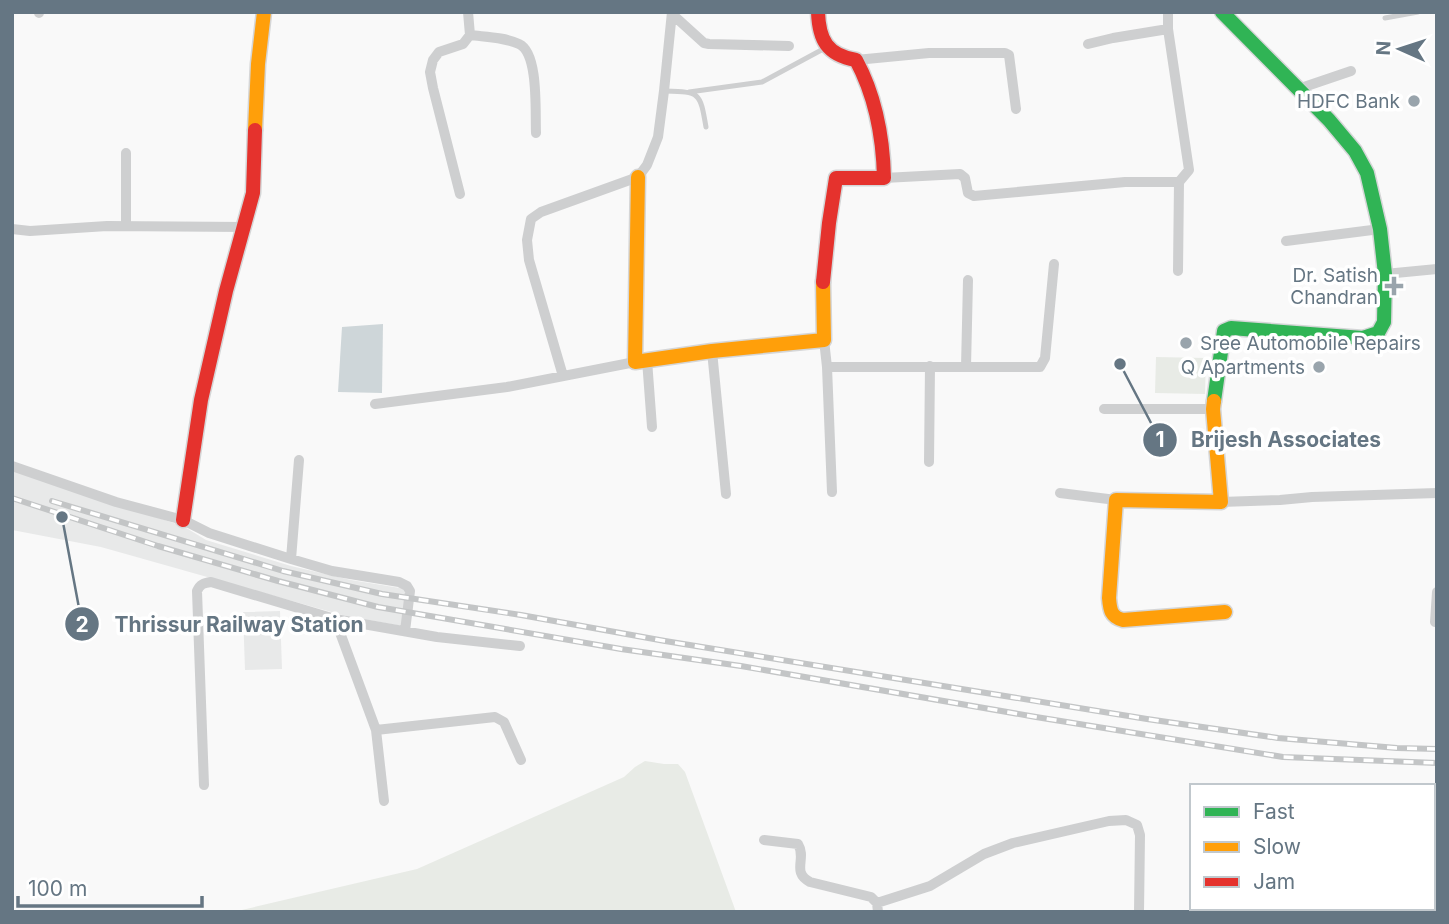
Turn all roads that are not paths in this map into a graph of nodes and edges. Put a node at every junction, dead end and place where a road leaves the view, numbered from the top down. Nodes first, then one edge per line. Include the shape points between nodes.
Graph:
1 (264, 12) edge
2 (468, 12) edge
3 (818, 12) edge
4 (1168, 12) edge
5 (1222, 12) edge
6 (1419, 12) edge
7 (672, 13) edge
8 (1385, 18) dead end
9 (1168, 29) junction
10 (470, 35) junction
11 (1088, 44) dead end
12 (789, 46) dead end
13 (827, 47) junction
14 (856, 60) junction
15 (1351, 71) dead end
16 (1298, 89) junction
17 (664, 91) junction
18 (689, 92) junction
19 (1016, 109) dead end
20 (706, 127) dead end
21 (536, 133) dead end
22 (126, 153) dead end
23 (638, 177) junction
24 (884, 178) junction
25 (1179, 182) junction
26 (460, 194) dead end
27 (126, 226) junction
28 (245, 227) junction
29 (12, 229) edge
30 (1380, 229) junction
31 (1286, 241) dead end
32 (1054, 264) dead end
33 (1437, 269) edge
34 (1178, 271) dead end
35 (1385, 274) junction
36 (968, 280) dead end
37 (824, 340) junction
38 (712, 351) junction
39 (641, 361) junction
40 (930, 366) junction
41 (966, 367) junction
42 (827, 368) junction
43 (563, 376) junction
44 (375, 404) dead end
45 (1104, 409) dead end
46 (1213, 409) junction
47 (652, 428) dead end
48 (299, 460) dead end
49 (929, 462) dead end
50 (12, 466) edge
51 (832, 492) dead end
52 (1060, 493) dead end
53 (1437, 493) edge
54 (726, 494) dead end
55 (1116, 500) junction
56 (1221, 502) junction
57 (183, 520) junction
58 (290, 559) junction
59 (1437, 592) edge
60 (1225, 612) dead end
61 (335, 618) junction
62 (1435, 622) edge
63 (405, 631) junction
64 (520, 646) dead end
65 (376, 730) junction
66 (521, 760) dead end
67 (204, 785) dead end
68 (384, 802) dead end
69 (764, 840) dead end
70 (877, 908) edge
71 (1139, 912) edge

1 - 28 street via 253,193
2 - 10 street
3 - 13 street via 817,28
4 - 9 street
5 - 16 street
6 - 8 lane
7 - 12 street via 704,43
7 - 17 street
9 - 11 street
9 - 25 street via 1188,170
10 - 21 street via 521,44 529,53
10 - 26 street via 463,44 439,52 430,72
13 - 14 street via 844,59
13 - 18 lane via 762,82
14 - 19 street via 929,52 1009,55
14 - 24 street via 875,107
15 - 16 street
16 - 30 street via 1355,151 1367,173
17 - 18 lane
17 - 23 street via 658,137
18 - 20 lane via 702,102
22 - 27 street
23 - 39 street
23 - 43 street via 531,219 529,260
24 - 25 street via 960,174 974,196 1125,182
24 - 37 street via 836,178 823,277
25 - 34 street
27 - 28 street
27 - 29 street
28 - 57 street via 201,400
30 - 31 street
30 - 35 street
32 - 41 street via 1041,367
33 - 35 street
35 - 46 street via 1384,323 1378,333 1363,338 1224,331
36 - 41 street
37 - 38 street
37 - 42 street
38 - 39 street
38 - 54 street
39 - 43 street
39 - 47 street
40 - 41 street
40 - 42 street
40 - 49 street
42 - 51 street
43 - 44 street
45 - 46 street
46 - 56 street
48 - 58 street
50 - 57 street
52 - 55 street
53 - 56 street
55 - 56 street
55 - 60 street via 1109,598 1115,619
57 - 58 street
58 - 63 street via 407,586 411,598
59 - 62 street
61 - 63 street
61 - 65 street
61 - 67 street via 211,582 200,586
63 - 64 street
65 - 66 street via 495,717 504,722
65 - 68 street
69 - 70 street via 798,844 803,878 871,897
70 - 71 street via 930,887 984,854 1013,843 1126,820 1137,825 1140,835

